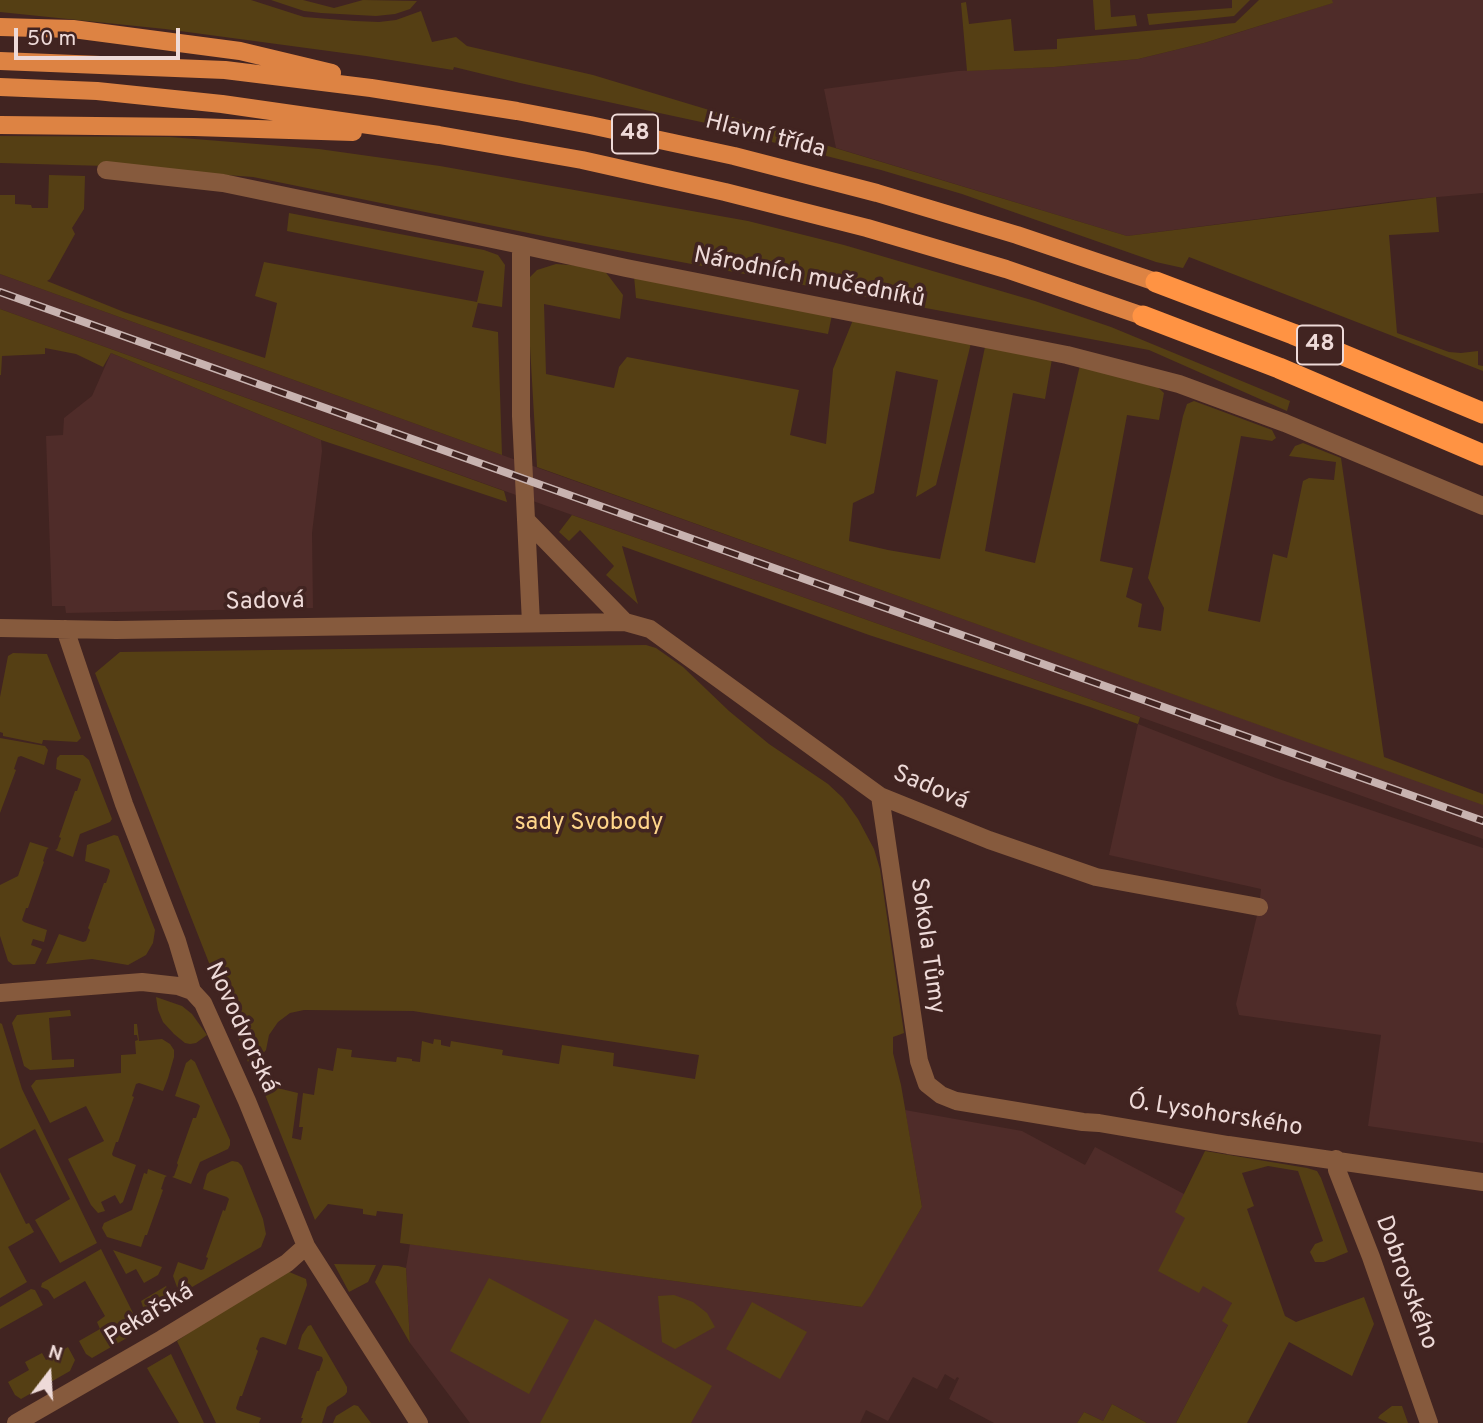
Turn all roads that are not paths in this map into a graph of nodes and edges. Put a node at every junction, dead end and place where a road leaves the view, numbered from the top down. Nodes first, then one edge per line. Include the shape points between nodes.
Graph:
1 (0, 27) edge
2 (0, 61) edge
3 (0, 87) edge
4 (444, 99) junction
5 (0, 125) edge
6 (439, 135) junction
7 (106, 170) dead end
8 (521, 245) junction
9 (1156, 282) joint
10 (1143, 316) joint
11 (1483, 413) edge
12 (1414, 424) junction
13 (1483, 454) edge
14 (1483, 467) edge
15 (1483, 506) edge
16 (526, 520) junction
17 (625, 622) junction
18 (531, 623) junction
19 (7, 628) edge
20 (65, 629) junction
21 (880, 796) junction
22 (1259, 907) dead end
23 (192, 991) junction
24 (0, 993) edge
25 (941, 1096) joint
26 (1336, 1159) junction
27 (1483, 1182) edge
28 (306, 1246) junction
29 (16, 1423) edge
30 (419, 1423) edge
31 (1429, 1423) edge

1 - 4 main road, 48 via 73,29 240,51
2 - 4 main road, Hlavní třída / 48 via 225,71
3 - 6 main road, 48 via 208,103
4 - 9 main road, Hlavní třída / 48 via 662,139 806,174 958,216
5 - 6 main road, 48
6 - 10 main road, 48 via 582,160 797,209 983,262
7 - 8 street, Národních mučedníků via 223,183
8 - 15 street, Národních mučedníků via 1057,353 1170,381 1285,422
8 - 16 street
9 - 11 highway, Hlavní třída / 48
10 - 12 highway, 48
12 - 13 highway, 48
12 - 14 highway, 48
16 - 17 street, Sadová
16 - 18 street
17 - 18 street, Sadová
17 - 21 street, Sadová via 650,629
18 - 20 street, Sadová
19 - 20 street, Sadová
20 - 23 street, Novodvorská
21 - 22 street, Sadová via 1096,877
21 - 25 street, Sokola Tůmy via 919,1061 928,1084
23 - 24 street via 142,982
23 - 28 street, Novodvorská via 204,1003
25 - 26 street, Ó. Lysohorského
26 - 27 street, Ó. Lysohorského
26 - 31 street, Dobrovského
28 - 29 street, Pekařská via 173,1332
28 - 30 street, Novodvorská

